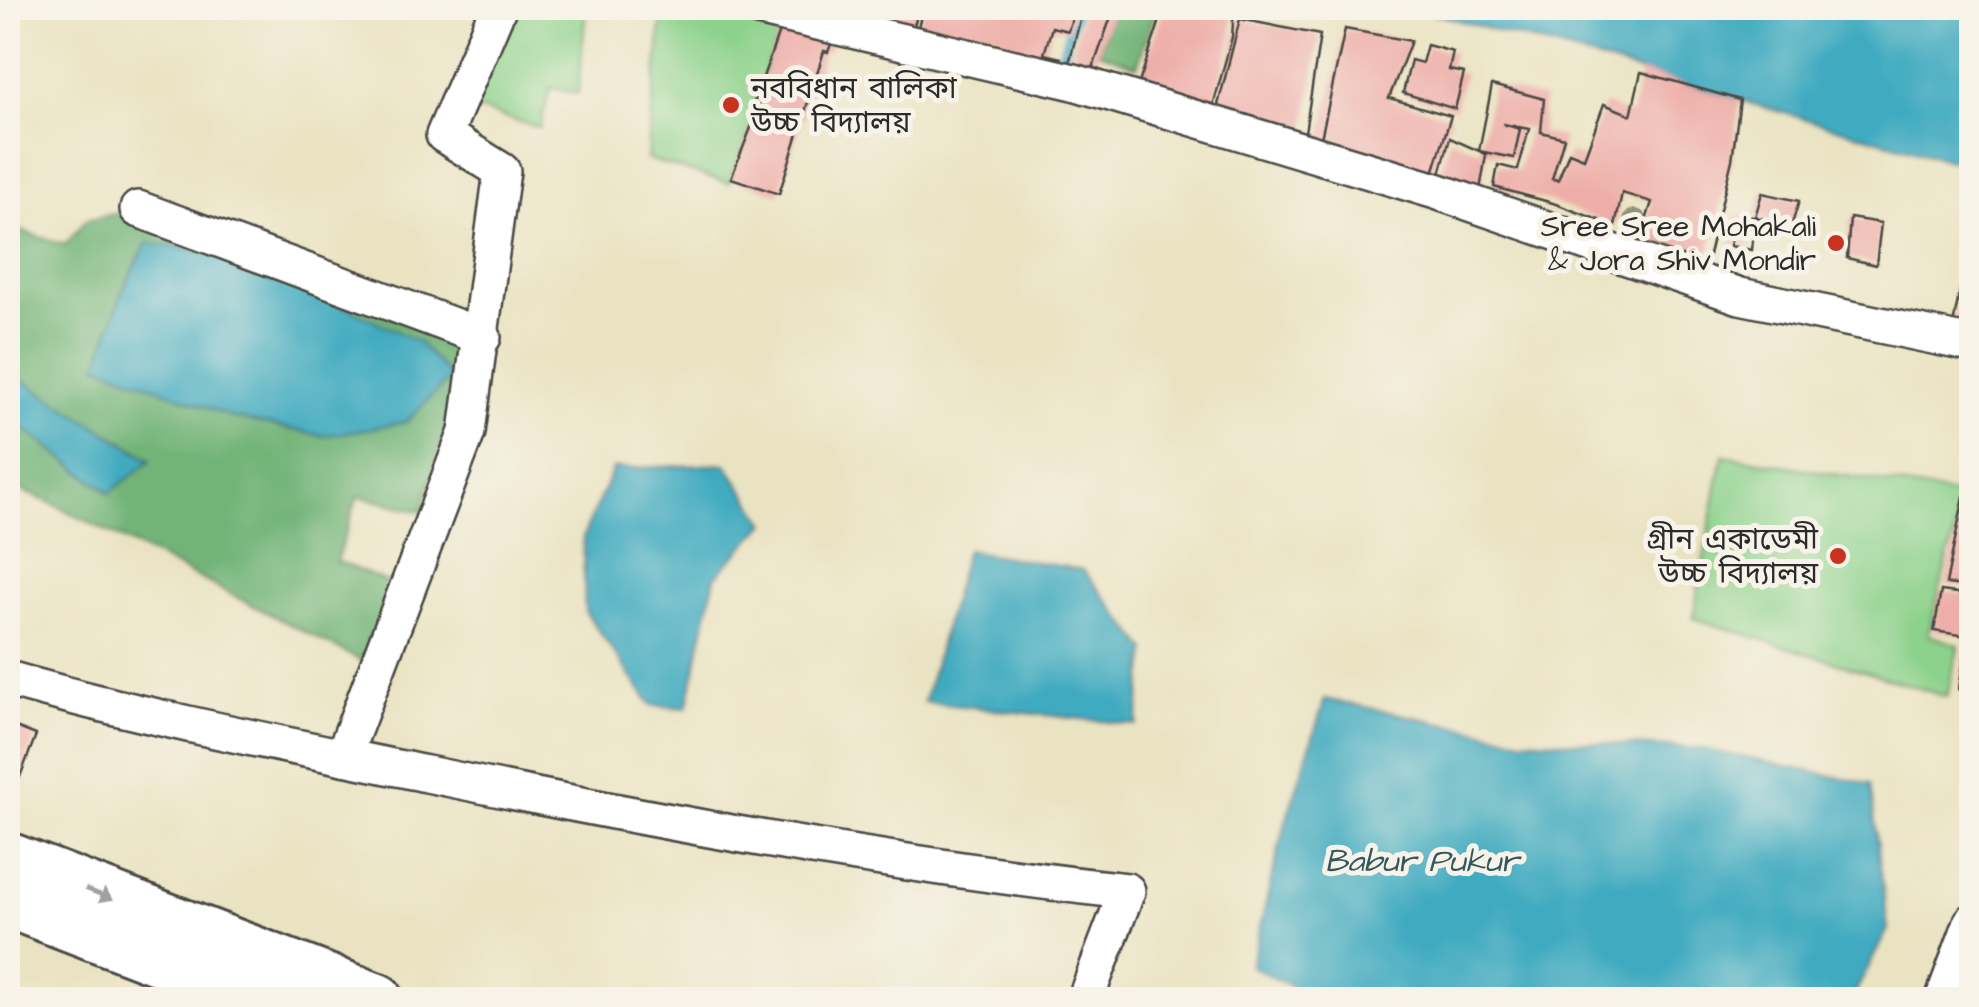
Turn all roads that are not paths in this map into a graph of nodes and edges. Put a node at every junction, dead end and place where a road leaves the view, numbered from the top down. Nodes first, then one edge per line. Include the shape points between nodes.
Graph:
1 (498, 8) edge
2 (758, 8) edge
3 (138, 208) dead end
4 (483, 337) junction
5 (1972, 344) edge
6 (8, 679) edge
7 (343, 757) junction
8 (8, 860) edge
9 (8, 901) edge
10 (1972, 922) edge
11 (267, 1000) edge
12 (377, 1000) edge
13 (1084, 1000) edge
14 (1943, 1000) edge

1 - 4 street via 444,135 502,171
2 - 5 street via 1074,82 1436,191 1740,296
3 - 4 street
4 - 7 street via 466,432
6 - 7 street via 117,710
7 - 13 street via 836,854 1127,892
8 -> 12 highway
9 - 11 highway
10 - 14 street

